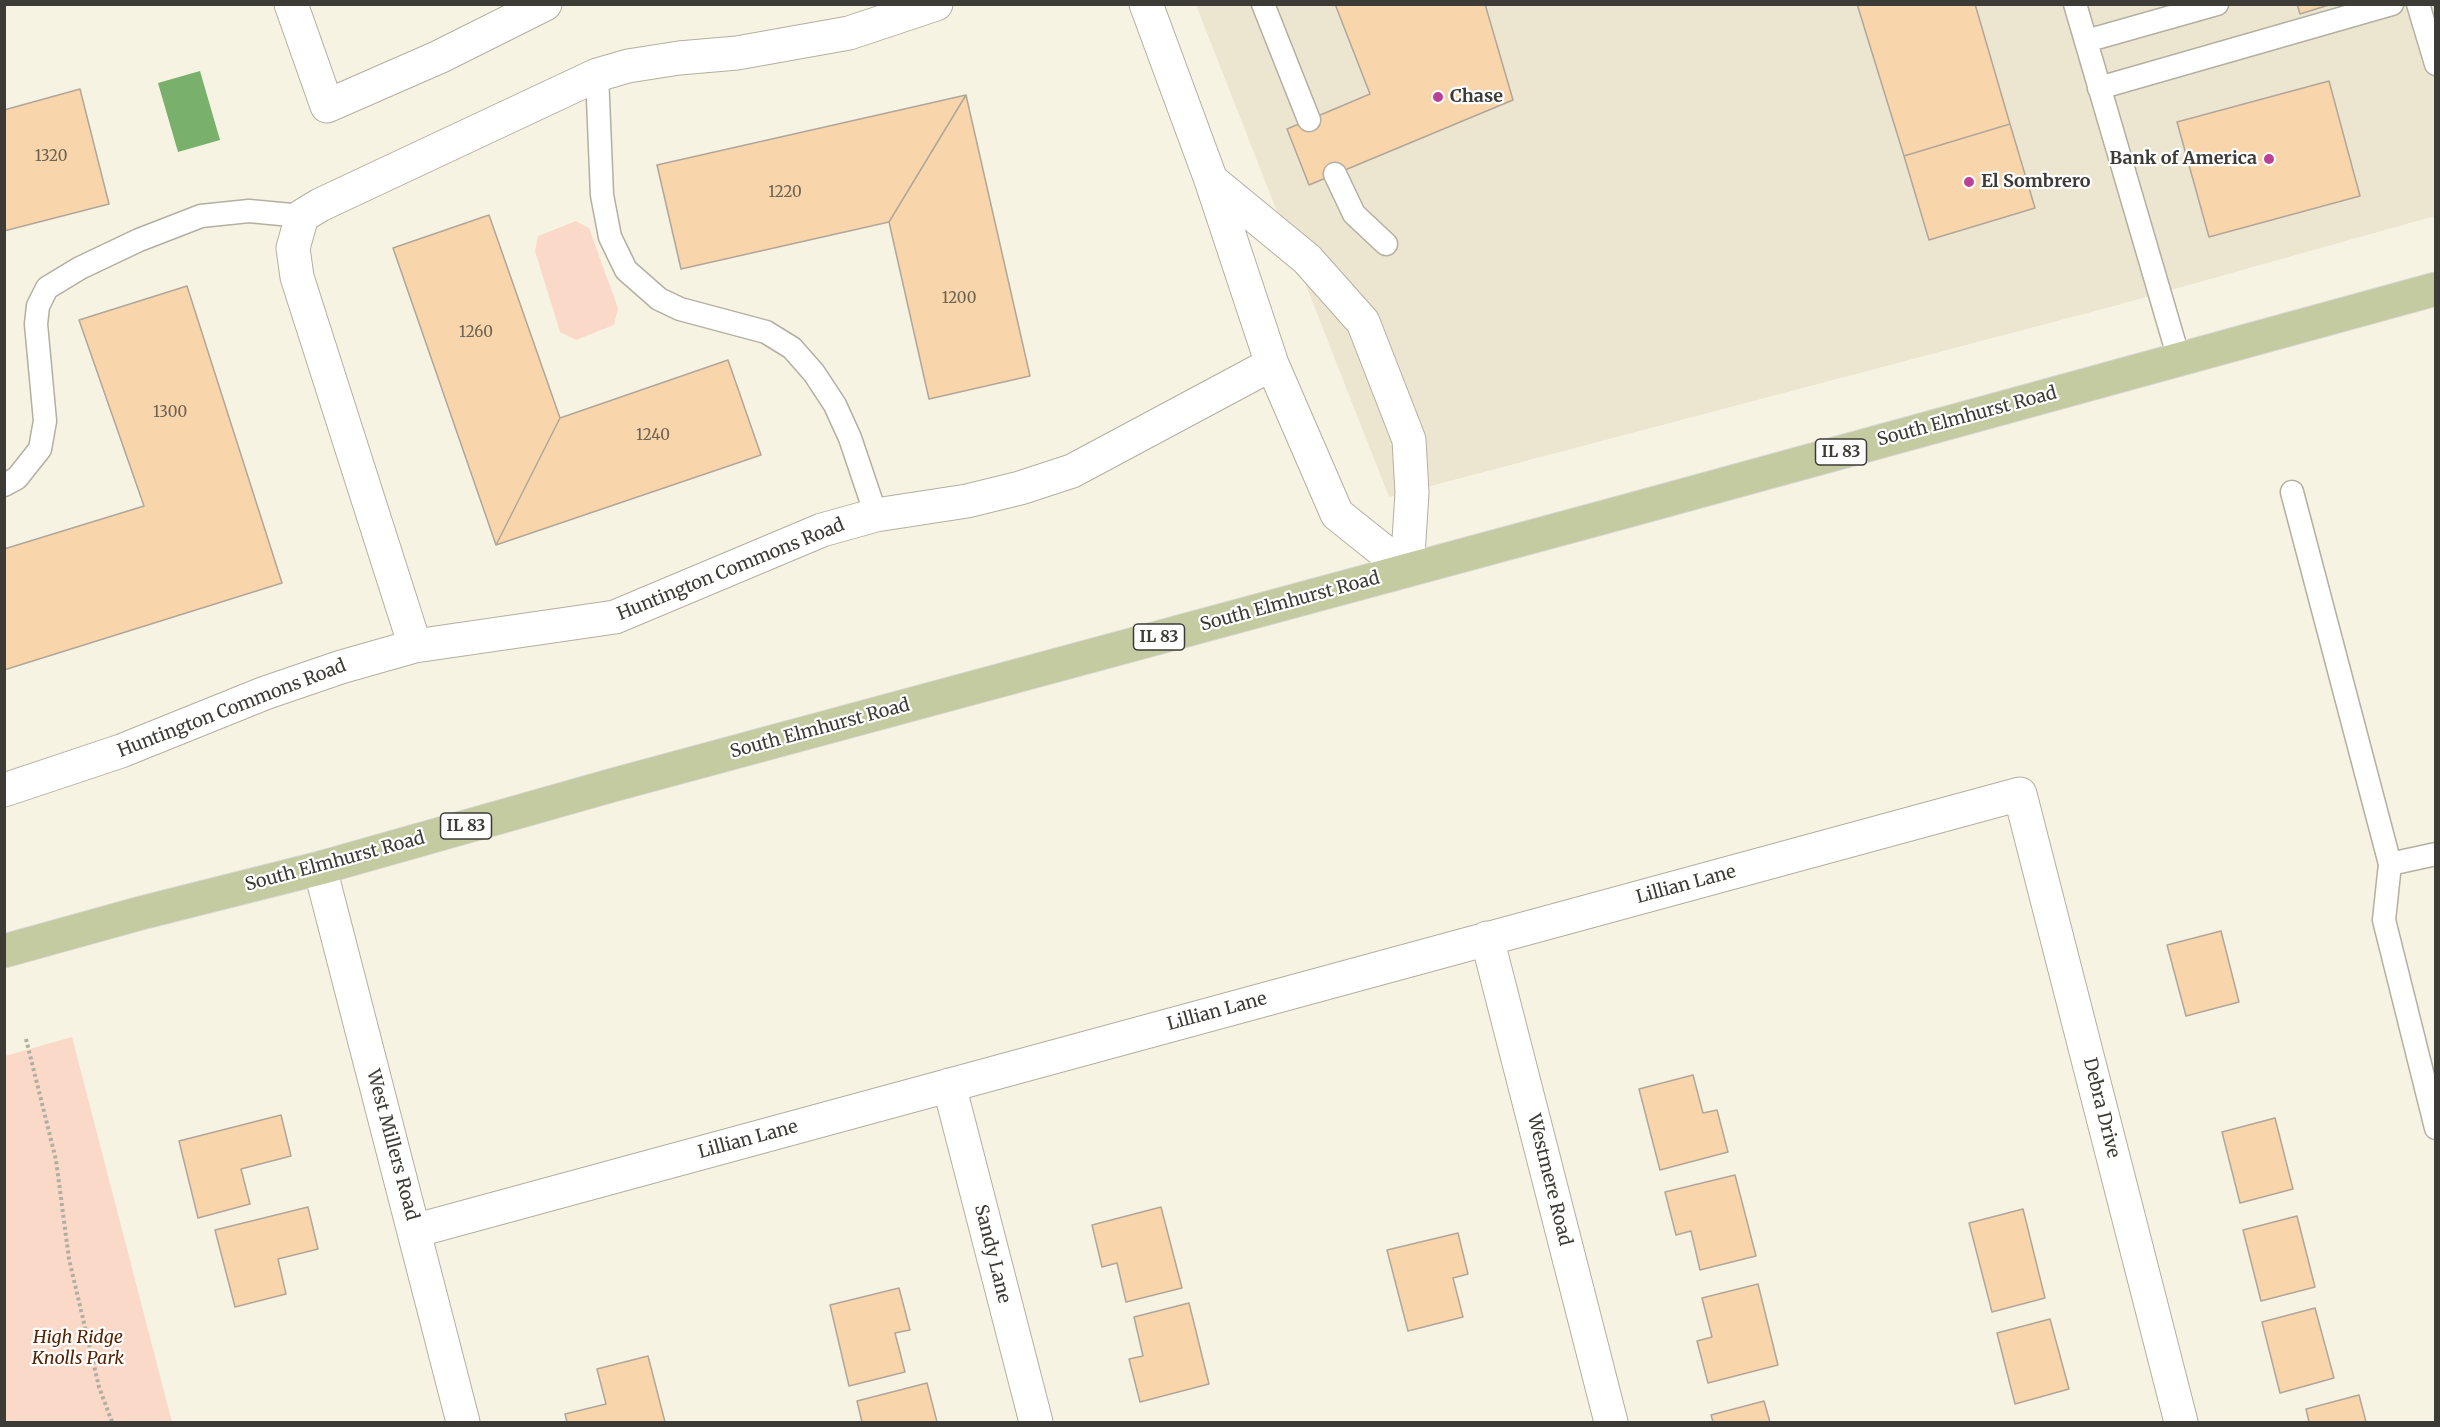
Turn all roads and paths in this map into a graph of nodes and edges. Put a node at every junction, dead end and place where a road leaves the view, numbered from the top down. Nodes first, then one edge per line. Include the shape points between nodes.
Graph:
1 (291, 4) edge
2 (546, 4) edge
3 (936, 4) edge
4 (1146, 4) edge
5 (1263, 4) edge
6 (2075, 4) edge
7 (2217, 4) edge
8 (2392, 4) edge
9 (2418, 4) edge
10 (2086, 41) junction
11 (2436, 64) edge
12 (597, 75) junction
13 (2099, 88) junction
14 (1309, 120) dead end
15 (1335, 174) dead end
16 (1211, 180) junction
17 (302, 216) junction
18 (1386, 244) dead end
19 (2436, 289) edge
20 (2179, 359) junction
21 (1272, 364) junction
22 (4, 484) edge
23 (2292, 492) dead end
24 (876, 515) junction
25 (1407, 570) junction
26 (415, 646) junction
27 (4, 790) edge
28 (2020, 794) joint
29 (2436, 854) edge
30 (2390, 864) junction
31 (320, 868) junction
32 (1487, 938) junction
33 (4, 951) edge
34 (26, 1039) dead end
35 (949, 1085) junction
36 (2436, 1128) edge
37 (414, 1231) junction
38 (112, 1422) edge
39 (463, 1422) edge
40 (1036, 1422) edge
41 (1611, 1422) edge
42 (2181, 1422) edge

1 - 2 street via 327,106
3 - 12 street via 849,33 737,53 628,66
4 - 16 street
5 - 14 lane
6 - 10 lane
7 - 10 lane
8 - 13 lane
9 - 11 lane
10 - 13 lane
12 - 17 street
12 - 24 lane via 602,195 610,237 626,270 659,299 680,309 766,332 792,348 835,405
13 - 20 lane
15 - 18 lane via 1354,214
16 - 21 street
16 - 25 street via 1307,259 1363,321 1409,440 1412,493
17 - 22 lane via 249,211 201,216 139,240 47,288 38,306 36,324 45,421 40,449 16,478
17 - 26 street via 293,248 297,277
19 - 20 main road, South Elmhurst Road / IL 83
20 - 25 main road, South Elmhurst Road / IL 83
21 - 24 street, Huntington Commons Road via 1072,471 967,501
21 - 25 street via 1337,514
23 - 30 lane
24 - 26 street, Huntington Commons Road via 822,530 615,617
25 - 31 main road, South Elmhurst Road / IL 83 via 624,781
26 - 27 street, Huntington Commons Road via 266,693 121,751
28 - 32 street, Lillian Lane
28 - 42 street, Debra Drive
29 - 30 lane
30 - 36 lane via 2384,920
31 - 33 main road, South Elmhurst Road / IL 83
31 - 37 street, West Millers Road
32 - 35 street, Lillian Lane
32 - 41 street, Westmere Road
34 - 38 path via 56,1160 69,1259 99,1387
35 - 37 street, Lillian Lane
35 - 40 street, Sandy Lane
37 - 39 street, West Millers Road

